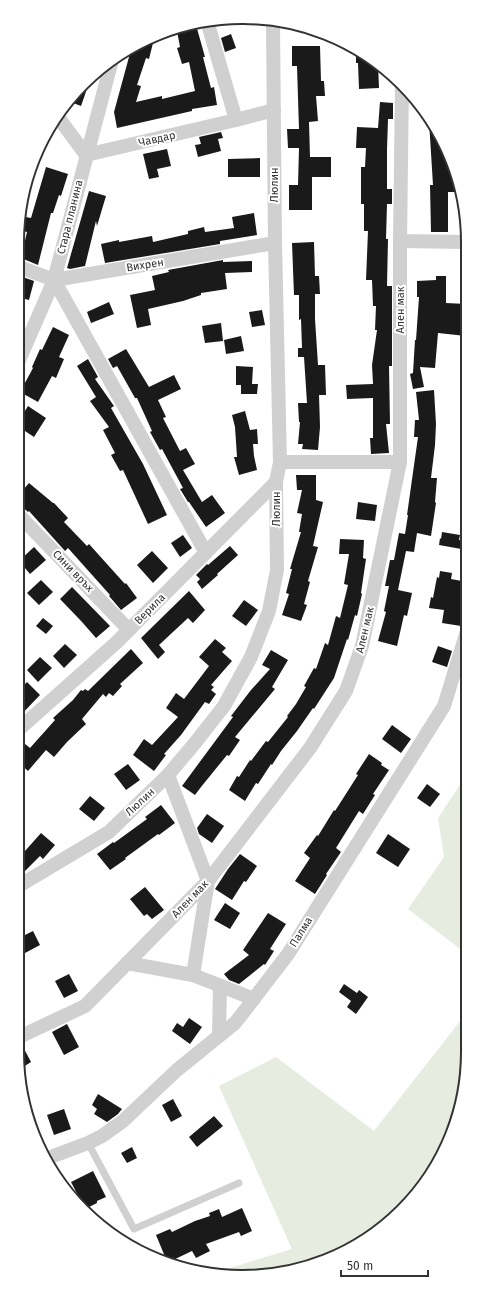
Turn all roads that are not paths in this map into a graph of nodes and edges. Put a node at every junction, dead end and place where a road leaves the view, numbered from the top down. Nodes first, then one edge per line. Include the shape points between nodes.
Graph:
1 (273, 26) edge
2 (209, 27) edge
3 (110, 68) edge
4 (402, 93) edge
5 (274, 110) junction
6 (236, 120) junction
7 (61, 121) edge
8 (86, 155) junction
9 (400, 241) junction
10 (461, 242) edge
11 (275, 243) junction
12 (24, 269) edge
13 (54, 280) junction
14 (24, 349) edge
15 (280, 462) junction
16 (400, 462) junction
17 (276, 482) junction
18 (24, 520) edge
19 (206, 553) junction
20 (129, 630) junction
21 (461, 651) edge
22 (24, 725) edge
23 (168, 775) junction
24 (208, 881) junction
25 (24, 883) edge
26 (127, 963) junction
27 (193, 975) junction
28 (220, 986) junction
29 (254, 999) junction
30 (24, 1035) edge
31 (218, 1036) junction
32 (88, 1143) junction
33 (51, 1157) edge
34 (239, 1183) dead end

1 - 5 street, Люлин
2 - 6 street
3 - 8 street, Стара планина
4 - 9 street, Ален мак
5 - 6 street, Чавдар
5 - 11 street, Люлин
6 - 8 street, Чавдар
7 - 8 street
8 - 13 street, Стара планина
9 - 10 street
9 - 16 street, Ален мак
11 - 13 street, Вихрен
11 - 15 street, Люлин
12 - 13 street
13 - 14 street, Стара планина
13 - 19 street
15 - 16 street
15 - 17 street, Люлин
16 - 24 street, Ален мак via 362,646 346,691 310,748
17 - 19 street, Верила
17 - 23 street, Люлин via 277,570 269,611 251,657 224,706
18 - 20 street, Сини връх
19 - 20 street, Верила
20 - 22 street, Верила
21 - 29 street, Палма via 444,706 288,954
23 - 24 street
23 - 25 street, Люлин via 109,832
24 - 26 street, Ален мак
24 - 27 street
26 - 27 street
26 - 30 street, Ален мак via 85,1006
27 - 28 street
28 - 29 street
28 - 31 street
29 - 31 street, Палма via 235,1023
31 - 32 street, Палма via 176,1070 123,1121
32 - 33 street, Палма
32 - 34 lane via 134,1228

